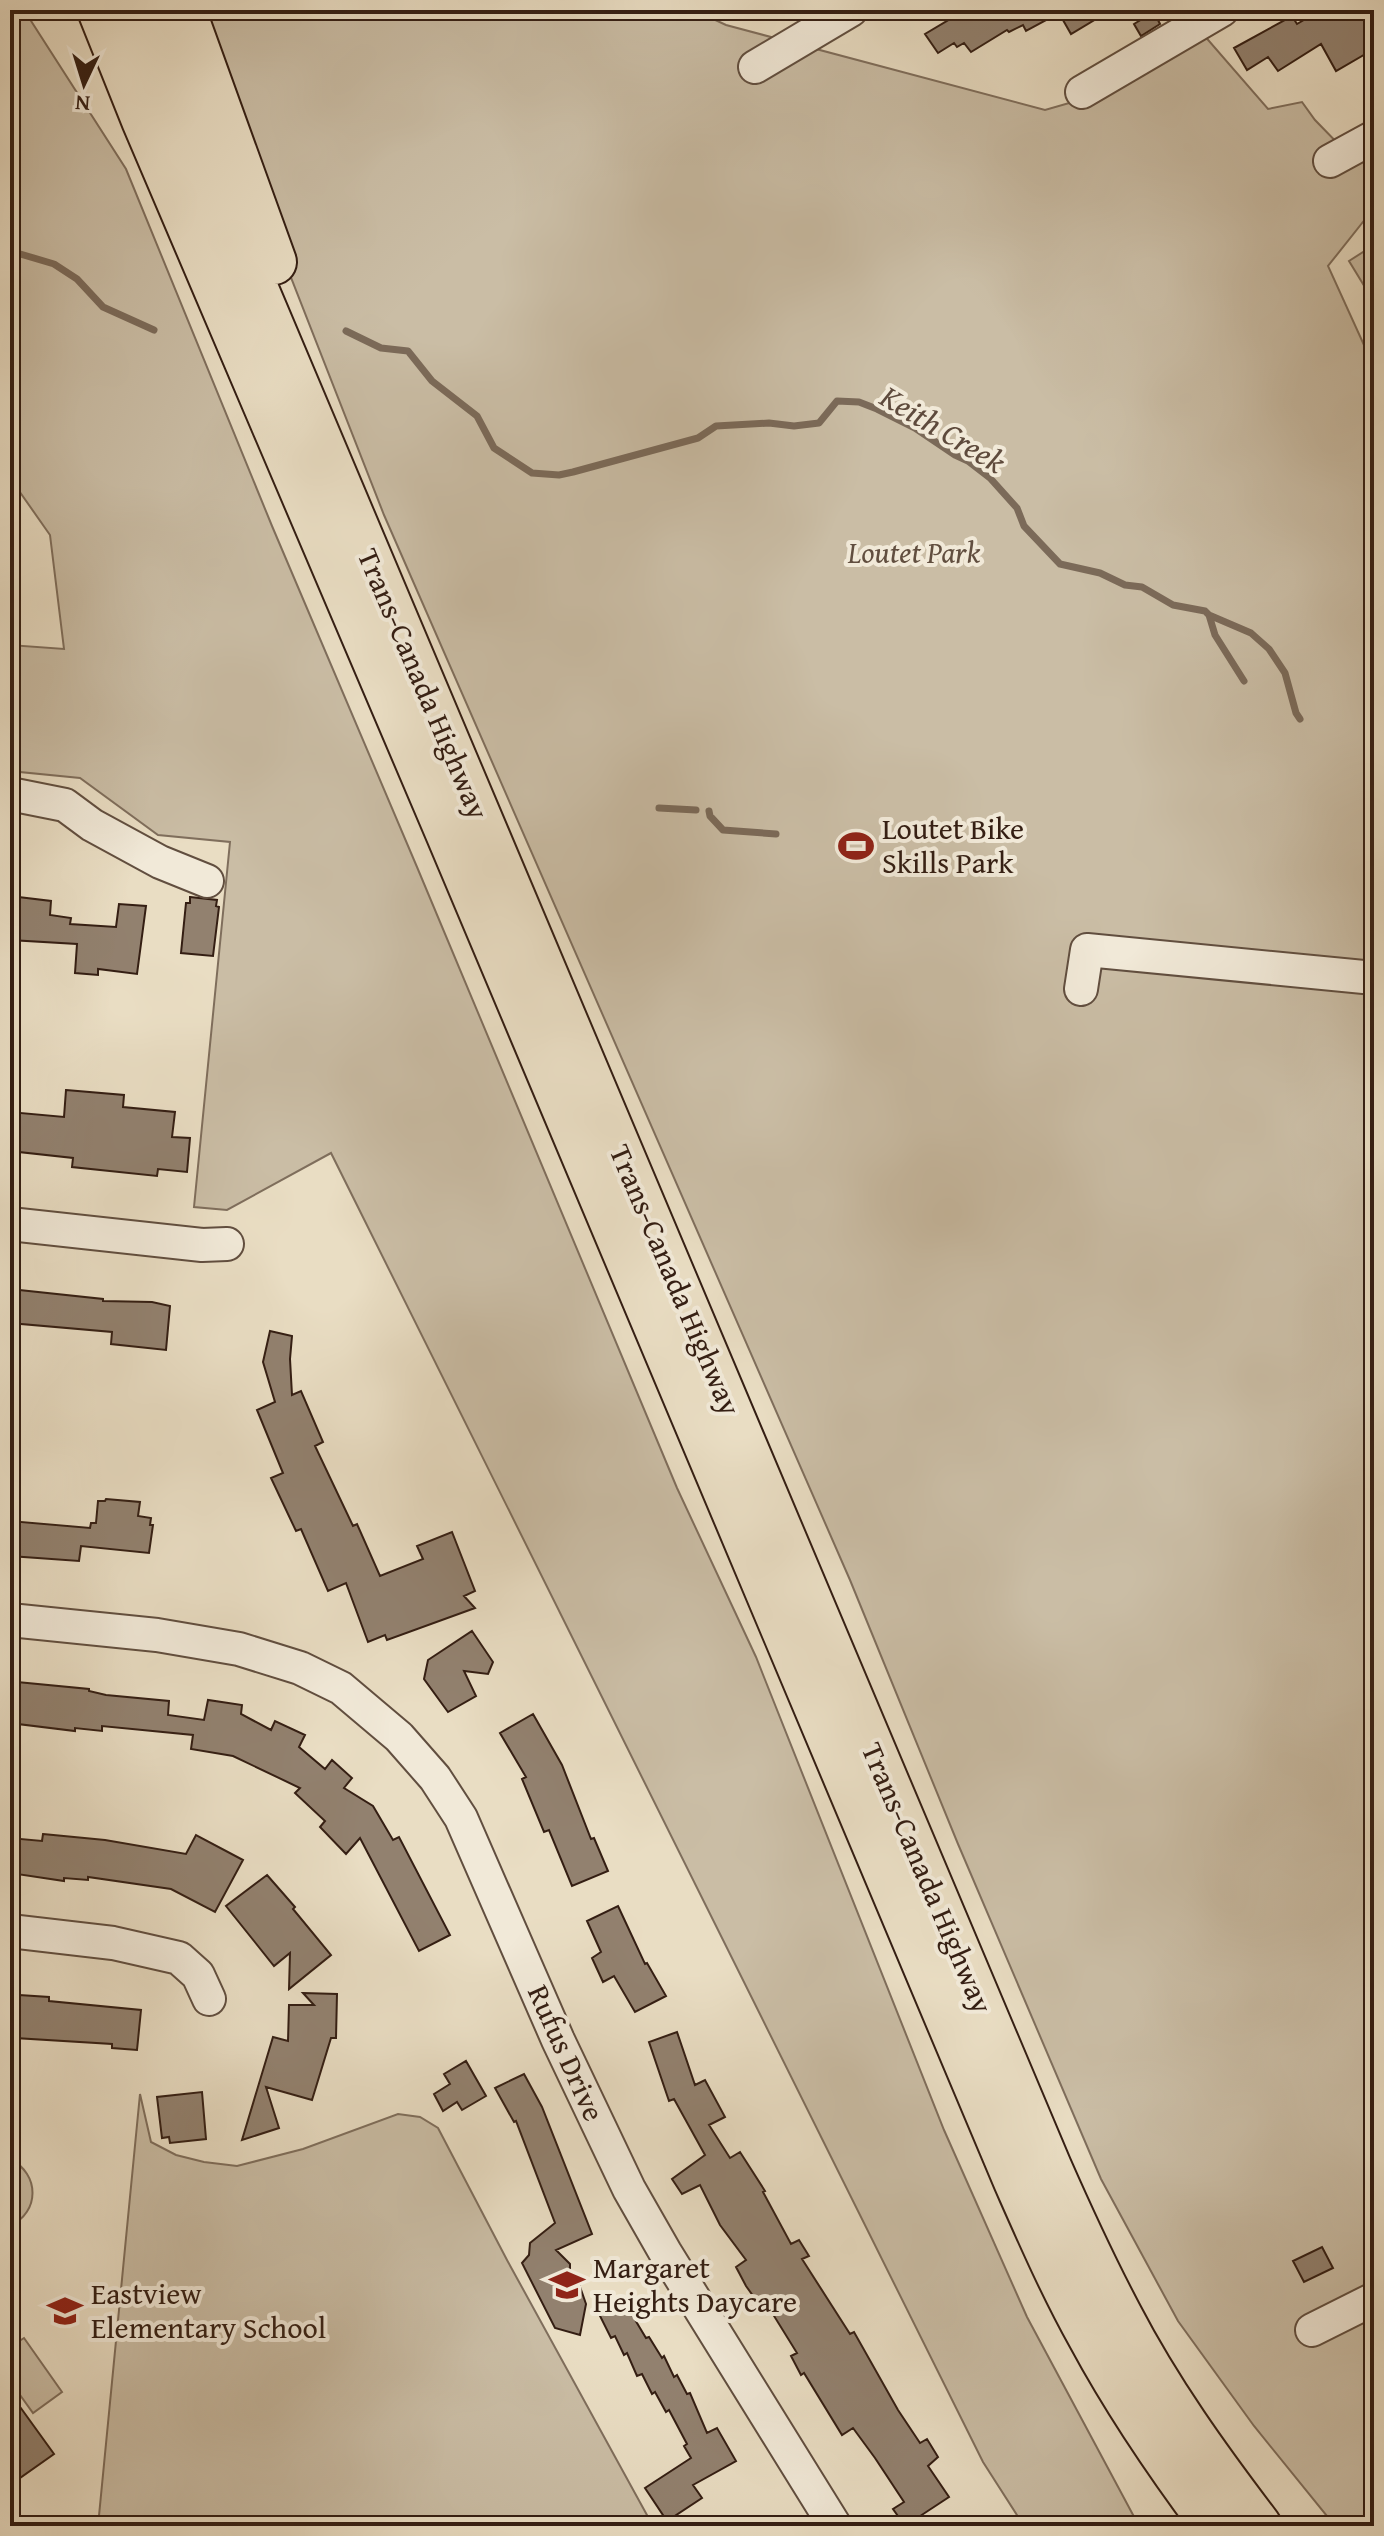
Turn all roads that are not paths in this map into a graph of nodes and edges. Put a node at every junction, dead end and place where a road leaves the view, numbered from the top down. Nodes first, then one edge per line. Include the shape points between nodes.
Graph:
1 (100, 10) edge
2 (138, 10) edge
3 (183, 10) edge
4 (851, 10) edge
5 (1222, 10) edge
6 (755, 67) dead end
7 (1082, 92) dead end
8 (1374, 137) edge
9 (1330, 161) dead end
10 (333, 476) junction
11 (10, 794) edge
12 (207, 881) dead end
13 (1374, 978) edge
14 (1081, 989) dead end
15 (10, 1224) edge
16 (227, 1244) dead end
17 (10, 1620) edge
18 (10, 1931) edge
19 (209, 1999) dead end
20 (1374, 2299) edge
21 (1312, 2330) dead end
22 (835, 2526) edge
23 (1214, 2526) edge
24 (1259, 2526) edge

1 - 23 highway, Trans-Canada Highway via 1021,2194 1133,2411
2 - 10 highway, Trans-Canada Highway
3 - 10 highway via 312,369
4 - 6 street
5 - 7 street
8 - 9 street
10 - 24 highway, Trans-Canada Highway via 1083,2245 1164,2391
11 - 12 street via 65,805 160,862
13 - 14 street via 1087,950
15 - 16 street
17 - 22 street, Rufus Drive via 239,1649 300,1668 341,1688 399,1737 461,1818 629,2189
18 - 19 street via 113,1943 179,1958 198,1975
20 - 21 street

